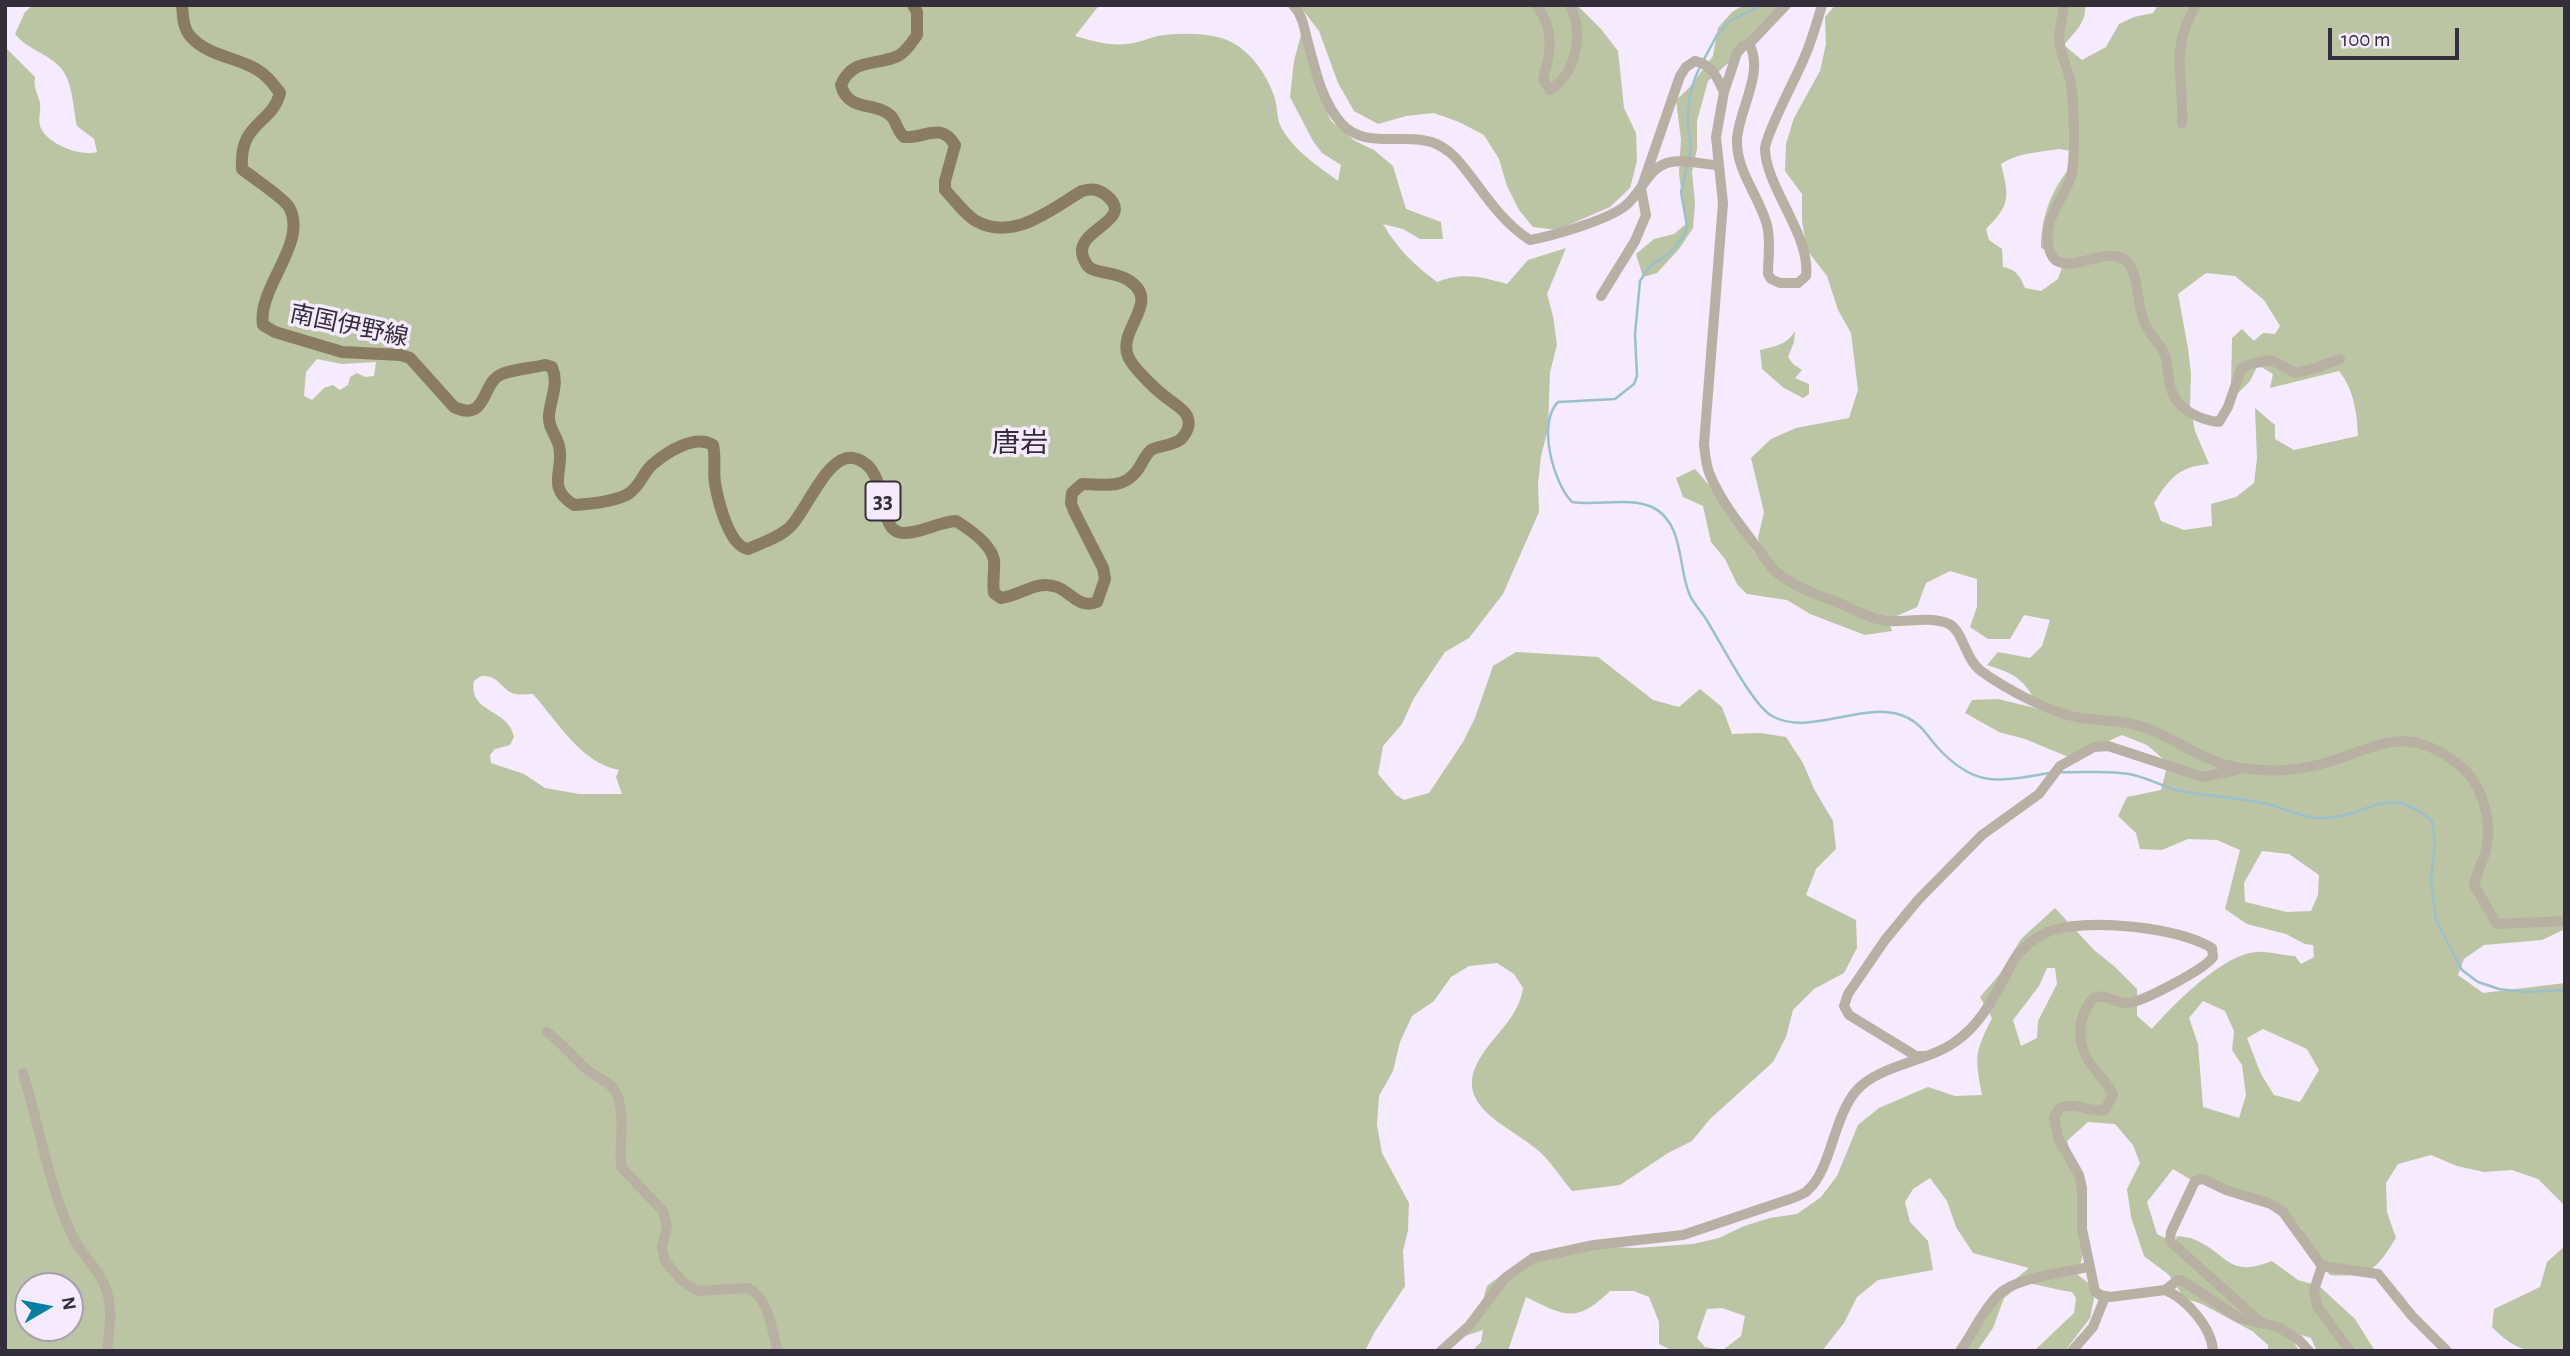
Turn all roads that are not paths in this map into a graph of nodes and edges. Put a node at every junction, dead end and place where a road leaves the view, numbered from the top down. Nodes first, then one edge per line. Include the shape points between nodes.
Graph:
1 (182, 5) edge
2 (913, 5) edge
3 (1293, 5) edge
4 (1536, 5) edge
5 (1570, 5) edge
6 (1787, 5) edge
7 (1822, 5) edge
8 (2064, 5) edge
9 (2196, 5) edge
10 (1749, 44) junction
11 (1724, 92) junction
12 (2182, 123) dead end
13 (1715, 165) junction
14 (1641, 189) junction
15 (1601, 296) dead end
16 (2340, 359) dead end
17 (2241, 768) junction
18 (2565, 921) edge
19 (547, 1032) dead end
20 (1929, 1056) junction
21 (23, 1073) dead end
22 (2322, 1266) junction
23 (2088, 1267) junction
24 (2165, 1290) junction
25 (2105, 1297) junction
26 (2261, 1322) junction
27 (107, 1351) edge
28 (778, 1351) edge
29 (1441, 1351) edge
30 (1960, 1351) edge
31 (2072, 1351) edge
32 (2213, 1351) edge
33 (2309, 1351) edge
34 (2350, 1351) edge
35 (2447, 1351) edge

1 - 2 main road, 南国伊野線 / 33 via 190,37 256,69 280,93 250,132 241,153 242,169 289,208 294,229 261,311 263,325 342,352 411,358 461,410 477,408 502,374 552,367 556,384 549,416 560,452 559,489 573,505 630,493 651,465 685,444 708,441 715,452 715,483 724,519 736,543 748,549 786,531 837,461 856,458 876,475 893,531 919,531 956,521 990,549 993,587 1001,598 1047,585 1091,605 1097,602 1105,579 1074,512 1072,493 1082,484 1122,484 1153,449 1178,442 1187,432 1187,414 1127,355 1126,342 1141,304 1138,287 1085,264 1083,242 1112,218 1112,201 1090,189 1026,225 990,226 975,220 945,190 954,145 950,136 936,131 904,136 892,117 860,105 843,92 841,85 852,69 897,56 917,36
3 - 14 street via 1303,23 1329,108 1342,125 1361,136 1442,146 1514,230 1530,240 1607,216 1625,207
4 - 5 street via 1550,35 1552,49 1543,79 1550,90 1569,69 1576,49 1579,34
6 - 10 street
7 - 10 street via 1806,55 1764,146 1767,167 1807,258 1806,276 1798,283 1780,283 1768,274 1768,227 1740,163 1737,139 1755,64
8 - 16 street via 2059,37 2073,95 2074,165 2050,217 2046,233 2050,253 2068,264 2113,254 2128,261 2144,322 2164,353 2172,393 2189,413 2209,421 2219,422 2241,369 2250,364 2271,360 2296,373
9 - 12 street via 2180,42
10 - 11 street via 1737,53
11 - 13 street
11 - 14 street via 1711,67 1695,61 1686,67
13 - 14 street via 1672,161 1654,171
13 - 17 street via 1723,194 1704,444 1708,472 1774,570 1790,582 1886,621 1950,624 1979,669 2012,690 2058,711 2139,725
14 - 15 street via 1646,215
17 - 18 street via 2286,770 2324,764 2390,741 2432,747 2460,765 2473,780 2486,812 2486,850 2474,885 2497,924
17 - 20 street via 2203,777 2108,747 2094,747 2060,766 2039,794 1982,835 1885,940 1844,1006 1849,1015 1916,1056
19 - 28 street via 618,1095 621,1167 663,1211 667,1226 662,1247 667,1265 698,1292 748,1288 755,1292 765,1306
20 - 23 street via 1970,1030 2018,953 2049,931 2102,926 2155,929 2196,939 2211,948 2213,957 2200,971 2128,1003 2095,997 2084,1012 2080,1028 2084,1051 2113,1094 2105,1110 2070,1105 2054,1117 2058,1138 2080,1175
20 - 29 street via 1881,1074 1857,1090 1844,1108 1808,1191 1683,1235 1594,1245 1533,1258 1505,1278 1469,1326
21 - 27 street via 70,1231 107,1290 111,1312
22 - 26 street via 2283,1212 2271,1203 2203,1179 2195,1181 2170,1241
22 - 34 street via 2314,1290 2317,1306
22 - 35 street via 2378,1274
23 - 25 street via 2095,1290
23 - 30 street via 2010,1286 1998,1294
24 - 25 street
24 - 26 street via 2183,1281 2239,1318
24 - 32 street via 2176,1294 2211,1335
25 - 31 street via 2093,1327
26 - 33 street via 2278,1327

